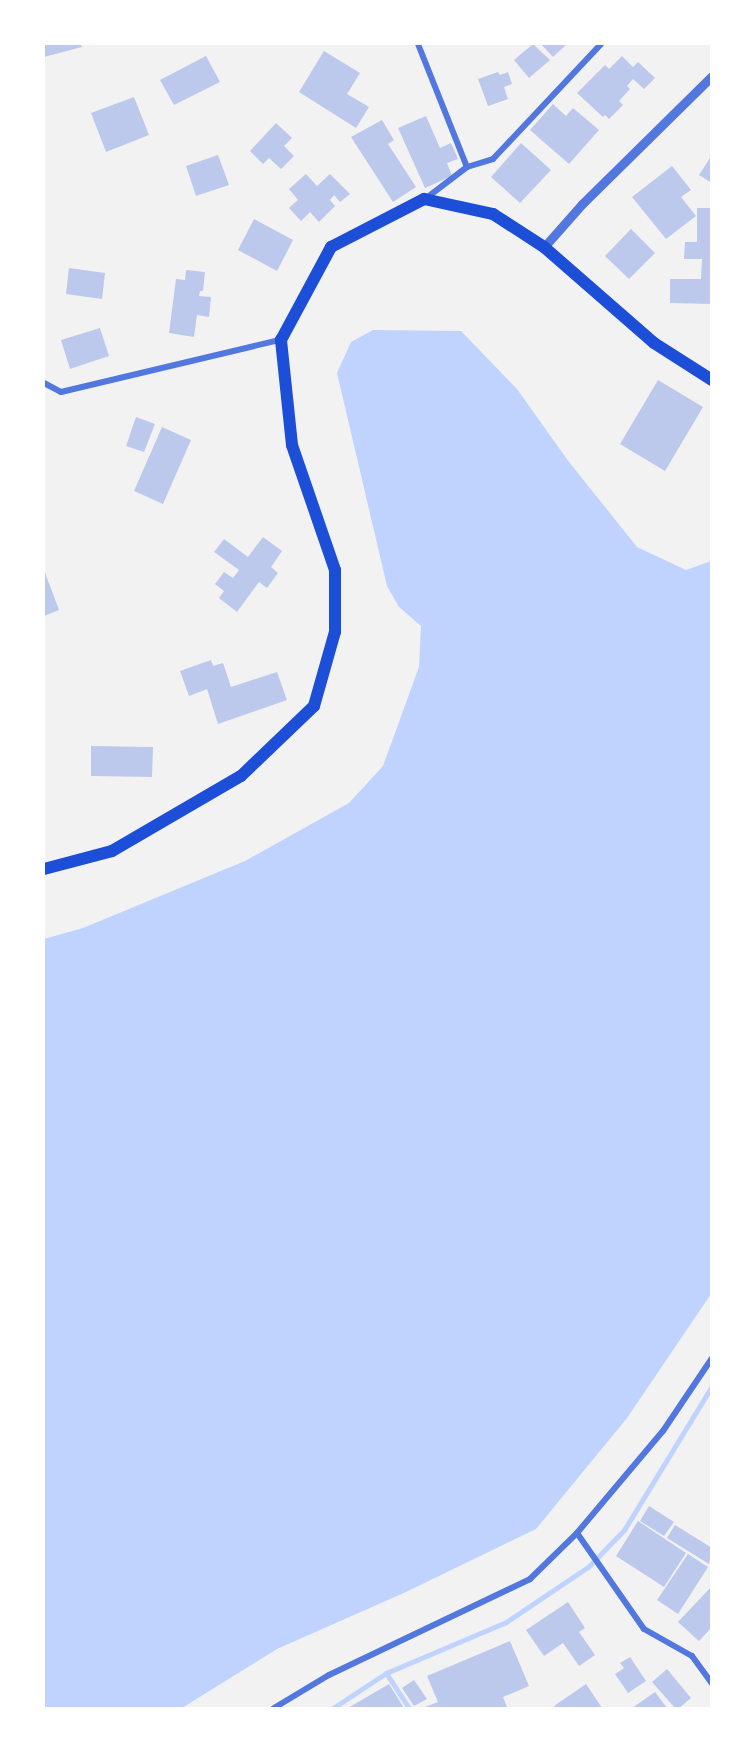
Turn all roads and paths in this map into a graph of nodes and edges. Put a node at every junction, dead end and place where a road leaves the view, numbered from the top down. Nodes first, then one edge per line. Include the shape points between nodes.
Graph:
1 (418, 44) edge
2 (591, 44) edge
3 (601, 44) edge
4 (594, 51) junction
5 (711, 76) edge
6 (467, 167) junction
7 (424, 199) junction
8 (544, 248) junction
9 (281, 340) junction
10 (711, 380) edge
11 (44, 383) edge
12 (44, 869) edge
13 (711, 1358) edge
14 (577, 1533) junction
15 (711, 1684) edge
16 (274, 1708) edge

1 - 6 street
2 - 4 street
3 - 4 street
4 - 6 street via 493,159
5 - 8 street via 582,204
6 - 7 street
7 - 8 main road via 492,214
7 - 9 main road via 330,247
8 - 10 main road via 654,343
9 - 11 street via 61,392
9 - 12 main road via 292,445 334,570 334,632 314,706 241,776 112,851
13 - 14 street via 663,1431
14 - 15 street via 644,1629 692,1656
14 - 16 street via 530,1579 329,1675

